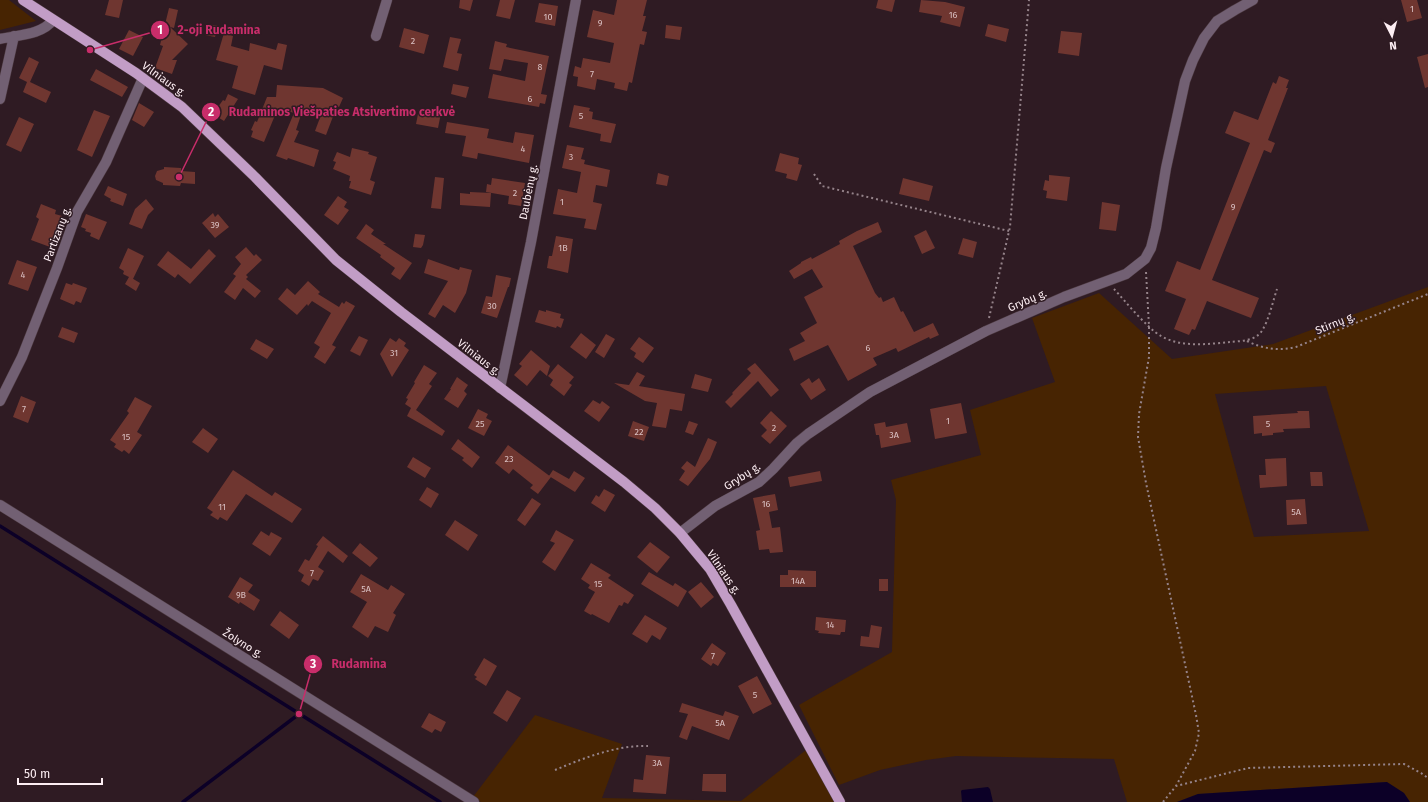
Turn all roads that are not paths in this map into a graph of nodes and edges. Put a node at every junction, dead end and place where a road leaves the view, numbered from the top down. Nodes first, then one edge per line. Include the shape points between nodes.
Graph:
1 (23, 0) edge
2 (387, 0) edge
3 (576, 0) edge
4 (1253, 0) edge
5 (53, 20) junction
6 (14, 36) junction
7 (376, 36) dead end
8 (0, 39) edge
9 (143, 78) junction
10 (0, 99) edge
11 (500, 388) junction
12 (0, 401) edge
13 (0, 505) edge
14 (680, 533) junction
15 (474, 802) edge
16 (840, 802) edge

1 - 5 main road, Vilniaus g.
2 - 7 street
3 - 11 street, Daubėnų g. via 531,242
4 - 14 street, Grybų g. via 1217,21 1204,38 1193,60 1185,81 1153,242 1145,260 1126,274 1108,282 1064,297 986,330 870,392 808,434 759,482 715,506
5 - 6 street via 42,30
5 - 9 main road, Vilniaus g.
6 - 8 street
6 - 10 street
9 - 11 main road, Vilniaus g. via 182,107 336,260
9 - 12 street, Partizanų g. via 106,162 77,212 22,357
11 - 14 main road, Vilniaus g. via 624,482
13 - 15 street, Žolyno g.
14 - 16 main road, Vilniaus g. via 710,569

